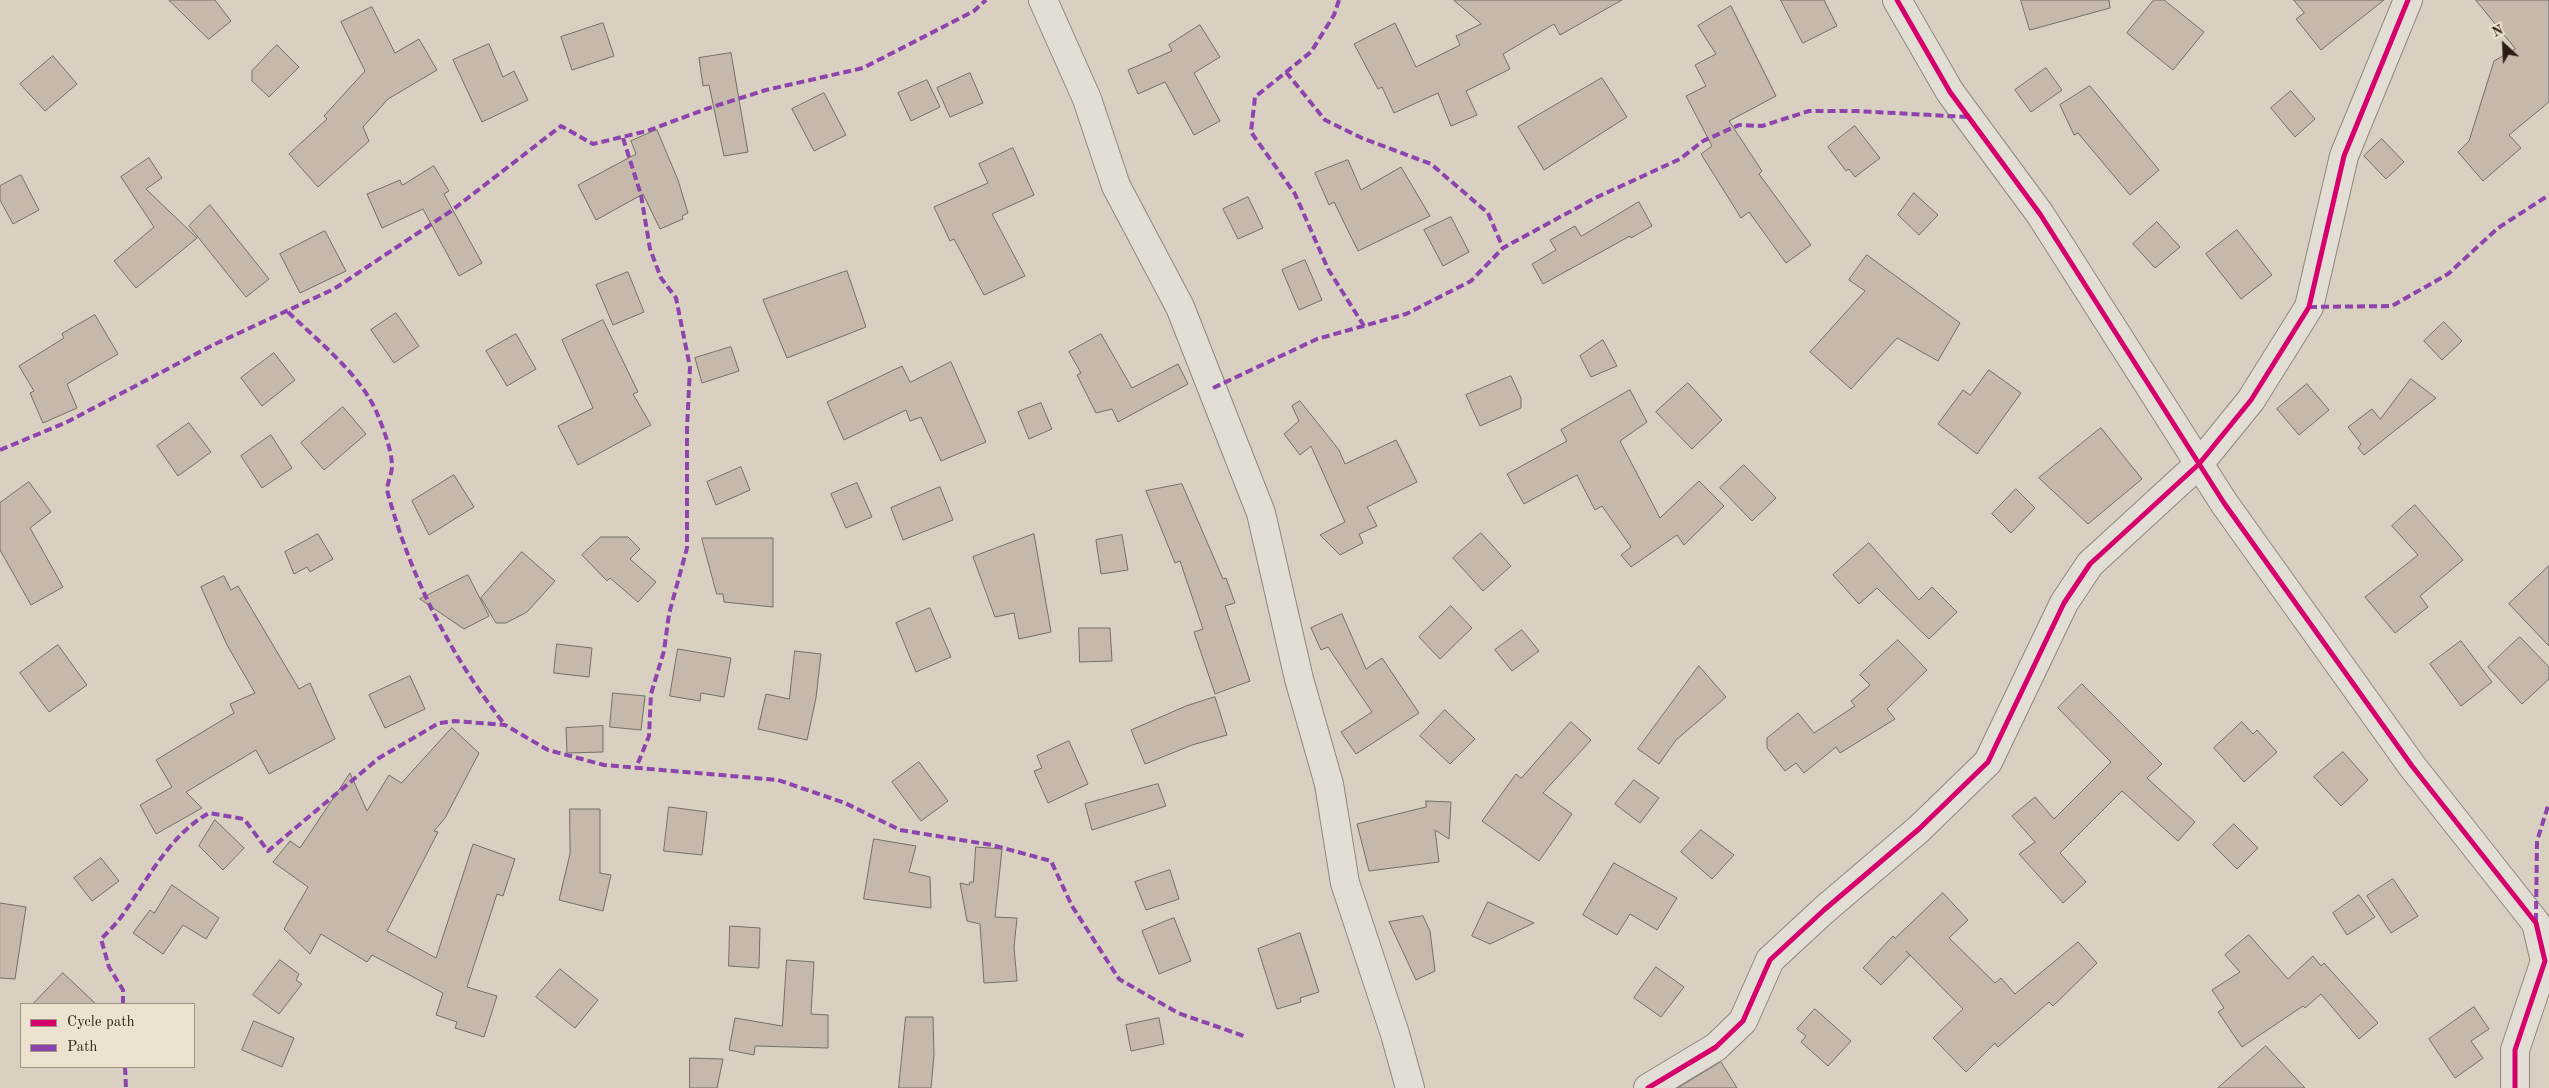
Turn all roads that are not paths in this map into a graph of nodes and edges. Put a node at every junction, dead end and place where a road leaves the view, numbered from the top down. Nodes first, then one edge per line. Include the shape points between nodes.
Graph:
1 (1043, 0) edge
2 (1897, 0) edge
3 (2408, 0) edge
4 (2199, 464) junction
5 (2547, 964) edge
6 (1410, 1088) edge
7 (1648, 1088) edge
8 (2515, 1088) edge

1 - 6 street via 1088,98 1116,186 1180,307 1261,513 1299,679 1329,784 1345,883
2 - 4 street via 1950,92 2040,214
3 - 4 street via 2344,156 2309,307 2252,400
4 - 5 street via 2412,766 2536,923
4 - 7 street via 2090,564 2064,603 1988,762 1919,829 1770,960 1743,1021 1716,1047
5 - 8 street via 2515,1050

